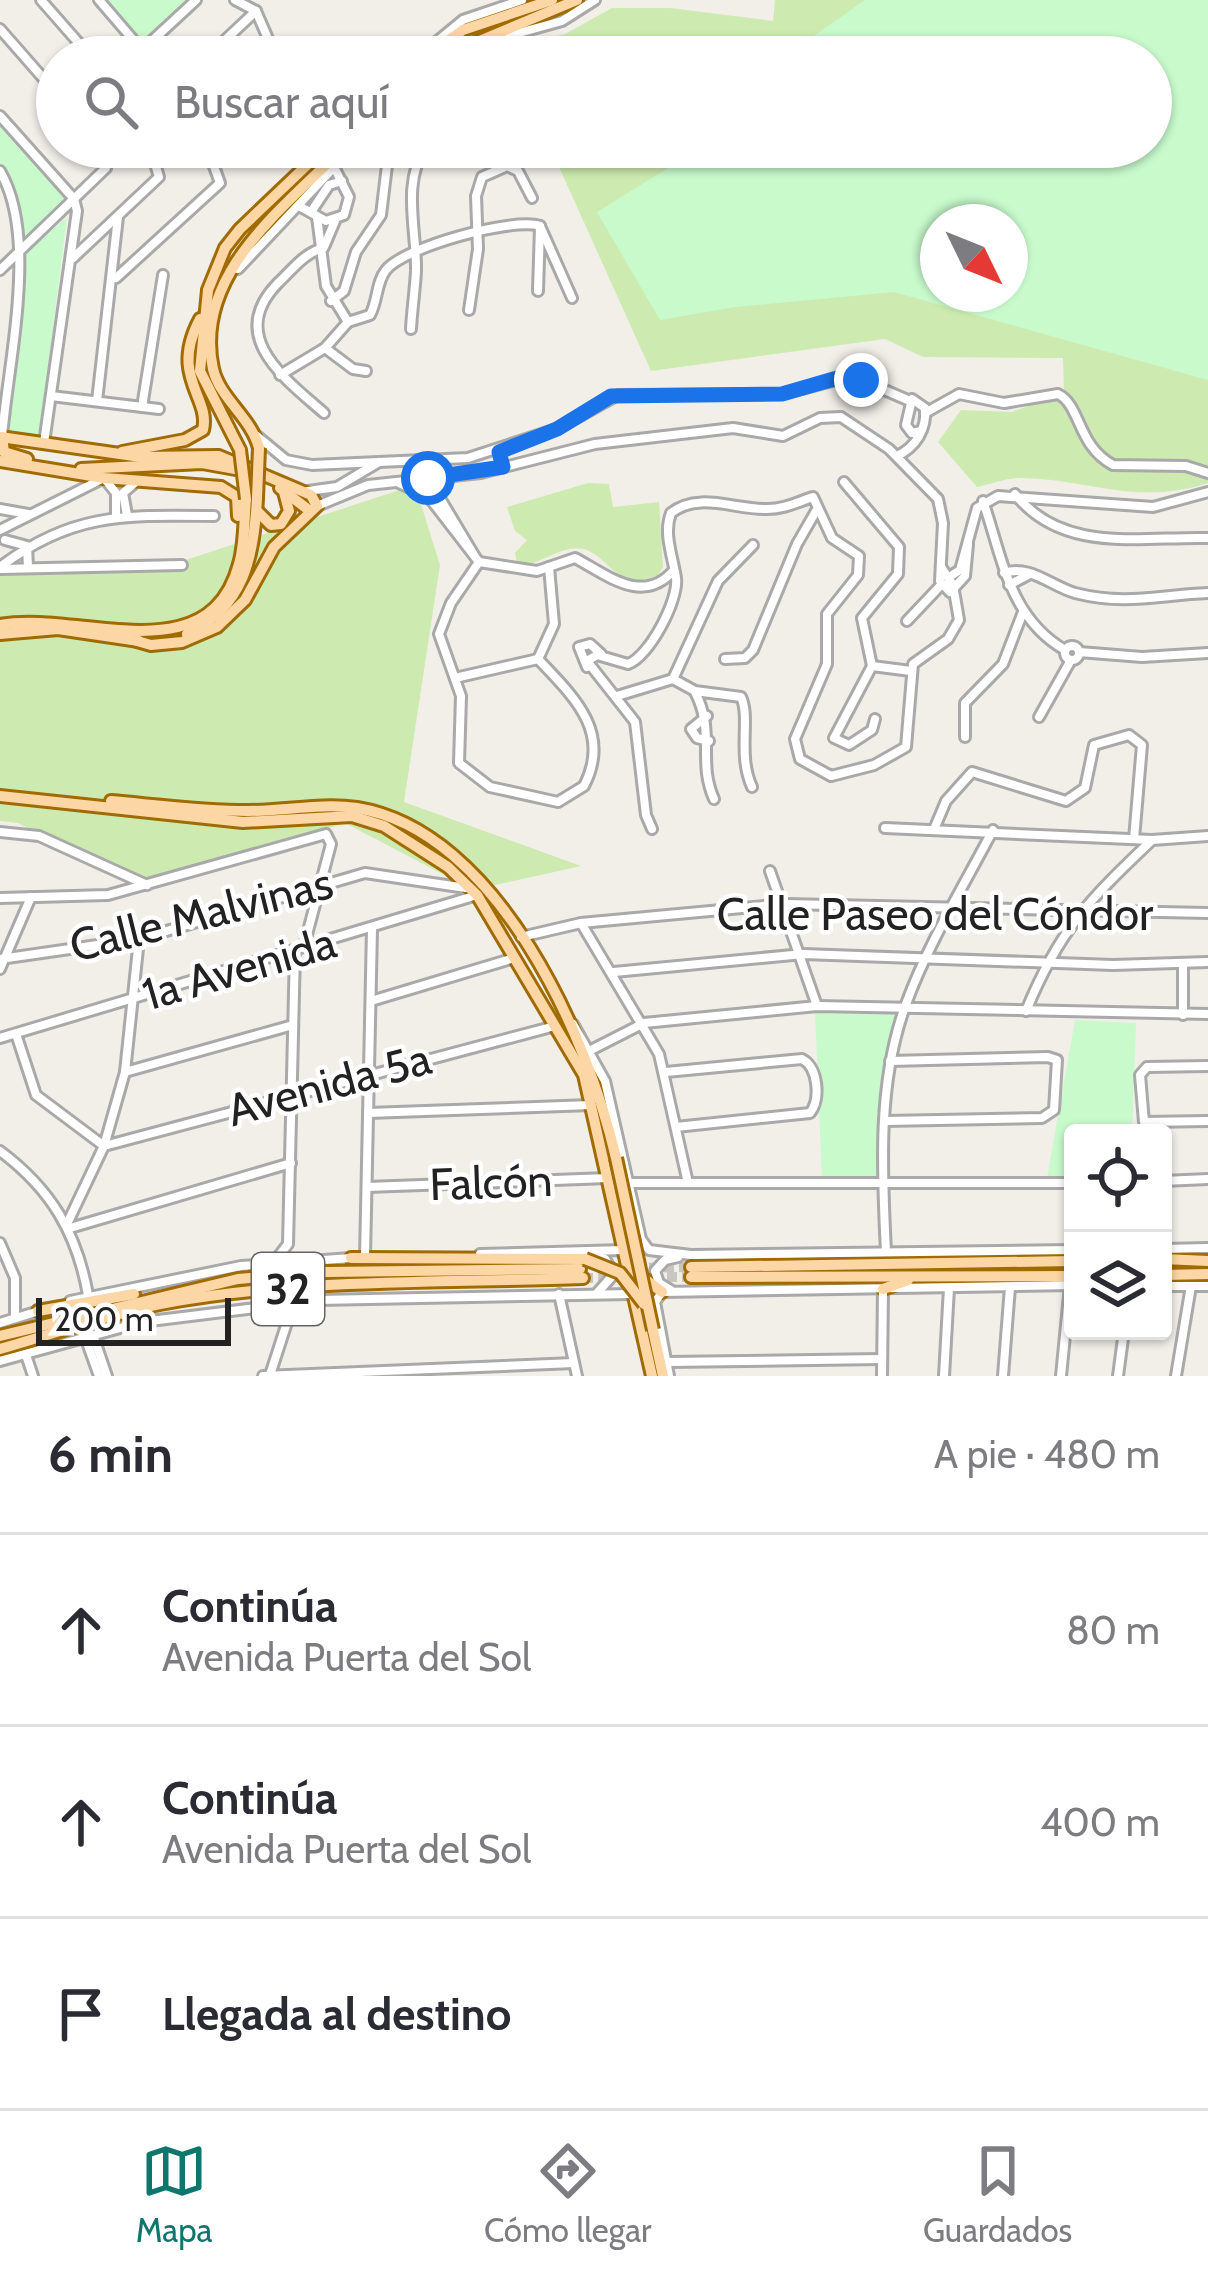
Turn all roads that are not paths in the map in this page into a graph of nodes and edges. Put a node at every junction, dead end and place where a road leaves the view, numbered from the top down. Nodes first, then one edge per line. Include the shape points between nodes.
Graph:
1 (41, 0) edge
2 (99, 0) edge
3 (196, 0) edge
4 (235, 0) edge
5 (522, 0) edge
6 (552, 0) edge
7 (577, 0) edge
8 (595, 0) edge
9 (256, 11) junction
10 (0, 29) edge
11 (73, 36) edge
12 (130, 36) edge
13 (157, 36) edge
14 (231, 36) edge
15 (267, 36) edge
16 (445, 36) edge
17 (454, 36) edge
18 (483, 36) edge
19 (517, 36) edge
20 (36, 70) edge
21 (0, 116) edge
22 (36, 156) edge
23 (46, 168) edge
24 (106, 168) edge
25 (156, 168) edge
26 (215, 168) edge
27 (305, 168) edge
28 (324, 168) edge
29 (332, 168) edge
30 (335, 168) edge
31 (387, 168) edge
32 (416, 168) edge
33 (0, 171) edge
34 (342, 181) junction
35 (532, 198) dead end
36 (74, 199) junction
37 (299, 206) junction
38 (314, 215) junction
39 (118, 217) junction
40 (335, 221) junction
41 (540, 226) junction
42 (477, 231) junction
43 (323, 248) junction
44 (19, 254) junction
45 (414, 254) junction
46 (72, 259) junction
47 (0, 270) edge
48 (163, 275) dead end
49 (114, 279) junction
50 (222, 290) junction
51 (538, 291) dead end
52 (572, 298) dead end
53 (332, 301) junction
54 (469, 310) dead end
55 (204, 311) junction
56 (349, 322) junction
57 (411, 329) dead end
58 (325, 349) junction
59 (366, 370) dead end
60 (280, 375) junction
61 (3, 377) edge
62 (51, 396) junction
63 (910, 400) junction
64 (97, 401) junction
65 (142, 406) junction
66 (159, 409) dead end
67 (324, 413) dead end
68 (926, 413) junction
69 (907, 429) junction
70 (921, 431) junction
71 (1, 440) edge
72 (257, 441) junction
73 (44, 443) junction
74 (914, 445) junction
75 (499, 452) junction
76 (118, 453) junction
77 (893, 453) junction
78 (386, 459) junction
79 (417, 460) junction
80 (0, 461) edge
81 (40, 467) junction
82 (369, 467) junction
83 (503, 467) junction
84 (912, 471) junction
85 (78, 473) junction
86 (1208, 473) edge
87 (446, 477) junction
88 (104, 478) junction
89 (428, 478) junction
90 (139, 481) junction
91 (392, 481) junction
92 (844, 482) dead end
93 (368, 485) junction
94 (283, 489) junction
95 (308, 491) junction
96 (1208, 492) edge
97 (120, 493) junction
98 (438, 494) junction
99 (1015, 494) junction
100 (1030, 496) junction
101 (983, 501) junction
102 (253, 503) junction
103 (313, 508) junction
104 (0, 509) edge
105 (817, 510) junction
106 (1034, 512) junction
107 (29, 514) junction
108 (122, 515) junction
109 (972, 515) junction
110 (214, 516) dead end
111 (988, 527) junction
112 (1208, 529) edge
113 (0, 530) edge
114 (1194, 538) junction
115 (1208, 538) edge
116 (5, 540) dead end
117 (753, 545) dead end
118 (27, 546) junction
119 (477, 559) junction
120 (182, 565) dead end
121 (28, 566) junction
122 (238, 567) junction
123 (549, 567) junction
124 (0, 568) edge
125 (674, 570) junction
126 (1004, 573) junction
127 (1030, 574) junction
128 (661, 585) junction
129 (1010, 585) junction
130 (948, 586) junction
131 (1208, 593) edge
132 (670, 598) junction
133 (1023, 612) junction
134 (907, 621) dead end
135 (1035, 626) junction
136 (0, 630) edge
137 (1015, 631) junction
138 (137, 641) junction
139 (1208, 653) edge
140 (1075, 656) junction
141 (538, 659) junction
142 (725, 659) dead end
143 (872, 666) junction
144 (911, 671) junction
145 (455, 678) junction
146 (673, 679) junction
147 (695, 692) junction
148 (617, 696) junction
149 (707, 716) junction
150 (1039, 716) dead end
151 (875, 719) dead end
152 (965, 737) dead end
153 (709, 741) junction
154 (752, 788) dead end
155 (0, 793) edge
156 (715, 800) dead end
157 (935, 827) junction
158 (885, 828) dead end
159 (652, 829) dead end
160 (992, 830) junction
161 (0, 832) edge
162 (1208, 836) edge
163 (1134, 839) junction
164 (1152, 840) junction
165 (451, 861) junction
166 (770, 871) dead end
167 (147, 885) junction
168 (321, 885) junction
169 (474, 892) junction
170 (0, 898) edge
171 (32, 898) junction
172 (785, 904) junction
173 (955, 905) junction
174 (1078, 911) junction
175 (1208, 913) edge
176 (581, 923) junction
177 (372, 929) junction
178 (519, 938) junction
179 (139, 939) junction
180 (299, 949) junction
181 (803, 954) junction
182 (928, 955) junction
183 (514, 958) junction
184 (4, 959) edge
185 (1047, 960) junction
186 (1208, 962) edge
187 (1183, 964) junction
188 (0, 969) edge
189 (614, 972) junction
190 (130, 1000) junction
191 (371, 1001) junction
192 (817, 1006) junction
193 (905, 1006) junction
194 (1026, 1011) junction
195 (1208, 1013) edge
196 (1183, 1015) junction
197 (560, 1020) junction
198 (644, 1022) junction
199 (293, 1025) junction
200 (16, 1034) junction
201 (0, 1038) edge
202 (591, 1050) junction
203 (890, 1061) junction
204 (1208, 1066) edge
205 (369, 1071) junction
206 (125, 1072) junction
207 (666, 1072) junction
208 (292, 1092) junction
209 (593, 1105) junction
210 (368, 1114) junction
211 (1208, 1120) edge
212 (885, 1121) junction
213 (676, 1127) junction
214 (104, 1146) junction
215 (0, 1151) edge
216 (292, 1163) junction
217 (612, 1178) junction
218 (1208, 1179) edge
219 (1172, 1180) edge
220 (629, 1183) junction
221 (688, 1183) junction
222 (1064, 1183) edge
223 (882, 1185) junction
224 (367, 1187) junction
225 (634, 1202) junction
226 (616, 1209) junction
227 (69, 1226) junction
228 (288, 1244) junction
229 (1208, 1248) edge
230 (2, 1249) edge
231 (1064, 1250) edge
232 (886, 1252) junction
233 (625, 1253) junction
234 (1172, 1254) edge
235 (358, 1257) junction
236 (1172, 1257) edge
237 (308, 1260) junction
238 (1064, 1261) edge
239 (1208, 1261) edge
240 (280, 1262) junction
241 (582, 1264) junction
242 (691, 1266) junction
243 (1208, 1274) edge
244 (1172, 1275) edge
245 (920, 1276) junction
246 (238, 1279) junction
247 (1064, 1280) edge
248 (1064, 1283) edge
249 (1172, 1286) edge
250 (1191, 1286) junction
251 (1208, 1286) edge
252 (949, 1288) junction
253 (1010, 1288) junction
254 (883, 1289) junction
255 (271, 1290) junction
256 (667, 1292) junction
257 (596, 1293) junction
258 (559, 1294) junction
259 (632, 1294) junction
260 (88, 1295) junction
261 (149, 1296) junction
262 (319, 1300) junction
263 (293, 1303) junction
264 (655, 1309) junction
265 (137, 1310) junction
266 (38, 1311) junction
267 (637, 1315) junction
268 (15, 1318) junction
269 (0, 1323) edge
270 (652, 1330) junction
271 (0, 1336) edge
272 (89, 1336) junction
273 (1065, 1340) edge
274 (1123, 1340) edge
275 (63, 1342) junction
276 (0, 1349) edge
277 (26, 1354) junction
278 (882, 1359) junction
279 (0, 1361) edge
280 (574, 1363) junction
281 (666, 1363) junction
282 (414, 1372) edge
283 (500, 1372) edge
284 (33, 1376) edge
285 (103, 1376) edge
286 (268, 1376) edge
287 (577, 1376) edge
288 (652, 1376) edge
289 (666, 1376) edge
290 (882, 1376) edge
291 (944, 1376) edge
292 (1003, 1376) edge
293 (1061, 1376) edge
294 (1118, 1376) edge
295 (1176, 1376) edge

1 - 11 street
2 - 12 street
3 - 13 street
4 - 9 street
5 - 16 street via 463,20
6 - 17 main road
7 - 18 main road
8 - 19 street
9 - 14 street
9 - 15 street
10 - 20 street
21 - 22 street
23 - 36 street
24 - 36 street
25 - 39 street via 159,177
26 - 49 street via 220,183
27 - 55 main road via 225,248
28 - 50 main road via 242,252
29 - 37 street
30 - 34 street
31 - 53 street via 381,215
32 - 45 street
33 - 44 street via 16,209
34 - 38 street via 329,185
34 - 40 street via 350,206
35 - 42 street via 518,171 494,168 476,196
36 - 44 street
36 - 46 street
37 - 38 street
37 - 50 street
38 - 40 street
38 - 43 street
39 - 46 street
39 - 49 street
40 - 43 street
41 - 42 street
41 - 51 street
41 - 52 street
42 - 45 street
42 - 54 street
43 - 53 street
43 - 60 street via 268,294 258,315 258,343
44 - 47 street
44 - 61 street
45 - 56 street via 387,268 370,315
45 - 57 street
46 - 62 street
48 - 65 street
49 - 64 street
50 - 72 main road via 213,367
53 - 56 street
55 - 76 main road via 188,352 203,430
55 - 102 main road, bridge via 202,380 240,450
56 - 58 street
58 - 59 street
58 - 60 street
60 - 67 street
61 - 71 street
62 - 64 street
62 - 73 street
63 - 68 street
63 - 69 street
63 - 75 street via 844,376 782,394 618,395
64 - 65 street
65 - 66 street
68 - 70 street
68 - 86 street via 958,394 1004,403 1052,395 1067,399 1083,438 1113,465
69 - 70 street
69 - 77 street
70 - 74 street
71 - 73 main road via 35,449
71 - 81 main road via 6,453
72 - 78 street via 298,464
72 - 102 main road, bridge
73 - 76 main road
74 - 77 street
74 - 84 street
75 - 79 street
75 - 83 street
76 - 95 main road via 219,456
77 - 83 street via 854,421 830,417 783,436 733,428 595,444
77 - 84 street
78 - 79 street
78 - 82 street
79 - 89 street
80 - 81 main road
81 - 85 main road
82 - 93 street
82 - 95 street via 337,487
83 - 87 street
84 - 130 street via 941,507
85 - 88 main road
85 - 94 main road via 218,464
87 - 89 street
87 - 98 street
88 - 90 main road
88 - 97 street
88 - 107 street
89 - 91 street
89 - 98 street
90 - 97 street
90 - 122 main road via 233,493
91 - 93 street
91 - 119 street via 428,496
92 - 143 street via 899,547 898,574 862,618
93 - 103 street
94 - 102 main road via 284,521 271,524
94 - 103 main road
95 - 103 main road
96 - 100 street via 1153,507
97 - 108 street
98 - 119 street
99 - 100 street
99 - 101 street
99 - 106 street
100 - 106 street
101 - 109 street
101 - 111 street
102 - 122 main road
102 - 138 main road via 247,573 232,601 190,633
103 - 138 main road via 274,547 245,600 217,628 182,642
104 - 107 street
105 - 125 street via 813,497 796,506 679,507 668,520
105 - 142 street via 753,650
105 - 144 street via 861,568 827,614 827,664 795,739 800,759 831,776 901,752
106 - 114 street via 1108,541
107 - 113 street
108 - 110 street
108 - 118 street
109 - 111 street
109 - 130 street via 960,570
111 - 126 street
112 - 114 street
114 - 115 street
116 - 118 street
117 - 146 street via 718,581
118 - 121 street
118 - 124 street
119 - 123 street via 524,571
119 - 145 street via 439,634
120 - 121 street
121 - 124 street
122 - 136 main road via 214,607 174,629 136,633 36,620
123 - 128 street via 575,558 639,588
123 - 141 street via 554,624
125 - 128 street
125 - 132 street
126 - 127 street
126 - 129 street
127 - 129 street
127 - 131 street via 1112,600
128 - 132 street
129 - 133 street
130 - 134 street
130 - 144 street via 959,620 954,632
132 - 148 street via 640,660 590,657 587,667
133 - 135 street
133 - 137 street
135 - 137 street
135 - 140 street via 1065,650 1073,645
136 - 138 main road
137 - 152 street via 1004,664 964,704
139 - 140 street
140 - 150 street
141 - 145 street
141 - 145 street via 596,738 584,786 558,802 490,787 459,764
143 - 144 street
143 - 151 street via 834,738 850,745
146 - 147 street
146 - 148 street
147 - 149 street
147 - 154 street via 744,700 741,743
148 - 159 street via 641,737
149 - 153 street
149 - 153 street via 692,729
153 - 156 street via 705,772
155 - 165 main road via 242,812 359,808
157 - 158 street
157 - 160 street
157 - 163 street via 965,776 987,773 1066,801 1085,788 1099,742 1129,735 1142,746
160 - 163 street
160 - 173 street
161 - 167 street via 39,836
162 - 164 street
163 - 164 street
164 - 174 street
165 - 169 main road
165 - 178 main road via 490,888
166 - 172 street
167 - 168 street via 326,834
167 - 171 street
168 - 169 street, Calle Malvinas via 365,873
168 - 179 street, Calle Malvinas
168 - 180 street
169 - 177 street, 1a Avenida
169 - 183 main road
170 - 171 street
171 - 184 street
172 - 173 street, Calle Paseo del Cóndor
172 - 176 street, Calle Paseo del Cóndor
172 - 181 street
173 - 174 street, Calle Paseo del Cóndor
173 - 182 street
174 - 175 street, Calle Paseo del Cóndor
174 - 185 street
176 - 178 street, Calle Paseo del Cóndor
176 - 189 street
177 - 180 street, 1a Avenida
177 - 191 street
178 - 197 main road
179 - 184 street, Calle Malvinas
179 - 190 street
180 - 190 street, 1a Avenida
180 - 199 street
181 - 182 street
181 - 189 street
181 - 192 street
182 - 185 street
182 - 193 street
183 - 191 street
183 - 197 main road
184 - 188 street
185 - 187 street
185 - 194 street
186 - 187 street
187 - 196 street
189 - 198 street
190 - 200 street, 1a Avenida
190 - 206 street
191 - 205 street
192 - 193 street
192 - 198 street
193 - 194 street
193 - 203 street
194 - 196 street
195 - 196 street
197 - 202 street
197 - 205 street, Avenida 5a
197 - 209 main road
197 - 270 main road, bridge via 596,1076
198 - 202 street
198 - 207 street
199 - 206 street
199 - 208 street
200 - 201 street, 1a Avenida
200 - 214 street via 36,1095
202 - 220 street
203 - 212 street
203 - 212 street via 1048,1057 1060,1071 1054,1110 1042,1118
204 - 211 street via 1147,1067 1140,1075 1144,1122
205 - 208 street, Avenida 5a
205 - 210 street
206 - 214 street
207 - 213 street
207 - 213 street via 802,1059 813,1066 816,1102 804,1114
208 - 214 street, Avenida 5a
208 - 216 street
209 - 210 street
209 - 217 main road
210 - 224 street
212 - 223 street
213 - 221 street
214 - 227 street
215 - 227 street
216 - 227 street
216 - 228 street
217 - 220 main road
217 - 224 street, Falcón
217 - 226 main road
218 - 219 street
220 - 221 street
220 - 225 street
221 - 223 street
222 - 223 street
223 - 232 street
224 - 235 street
225 - 226 main road via 620,1198
225 - 242 street via 643,1243
226 - 233 main road
227 - 260 street
228 - 237 street
228 - 240 street
229 - 234 street
230 - 268 street via 15,1278
231 - 232 street
232 - 242 street
233 - 241 street
233 - 256 main road via 636,1273
233 - 259 main road
235 - 237 street
235 - 241 main road
236 - 239 main road
237 - 240 street
238 - 242 main road
240 - 246 main road
240 - 260 street
241 - 246 main road, 32
241 - 255 main road, 32
241 - 257 street via 611,1265 612,1281
241 - 270 main road, bridge via 630,1282
242 - 245 main road
242 - 256 street via 665,1259 656,1270
243 - 244 main road
245 - 247 main road
245 - 254 main road
246 - 261 main road, 32
248 - 253 street
249 - 250 street
250 - 251 street
250 - 295 street
252 - 253 street
252 - 254 street
252 - 291 street
253 - 292 street
254 - 256 street
254 - 278 street
255 - 262 main road
255 - 265 main road, 32
256 - 264 street
257 - 258 street
257 - 259 street
258 - 262 street
258 - 280 street
259 - 267 main road
260 - 266 street
261 - 266 main road
261 - 271 main road, 32
262 - 263 street
263 - 272 street via 188,1313
263 - 286 street
264 - 267 main road via 640,1303
264 - 281 street
265 - 275 main road
265 - 276 main road, 32
266 - 268 street
267 - 288 main road
268 - 269 street
270 - 289 main road
272 - 275 street
272 - 285 street
273 - 293 street
274 - 294 street
275 - 277 street
277 - 279 street
277 - 284 street
278 - 281 street
278 - 290 street
280 - 283 street
280 - 287 street
281 - 289 street
282 - 283 street
282 - 286 street

